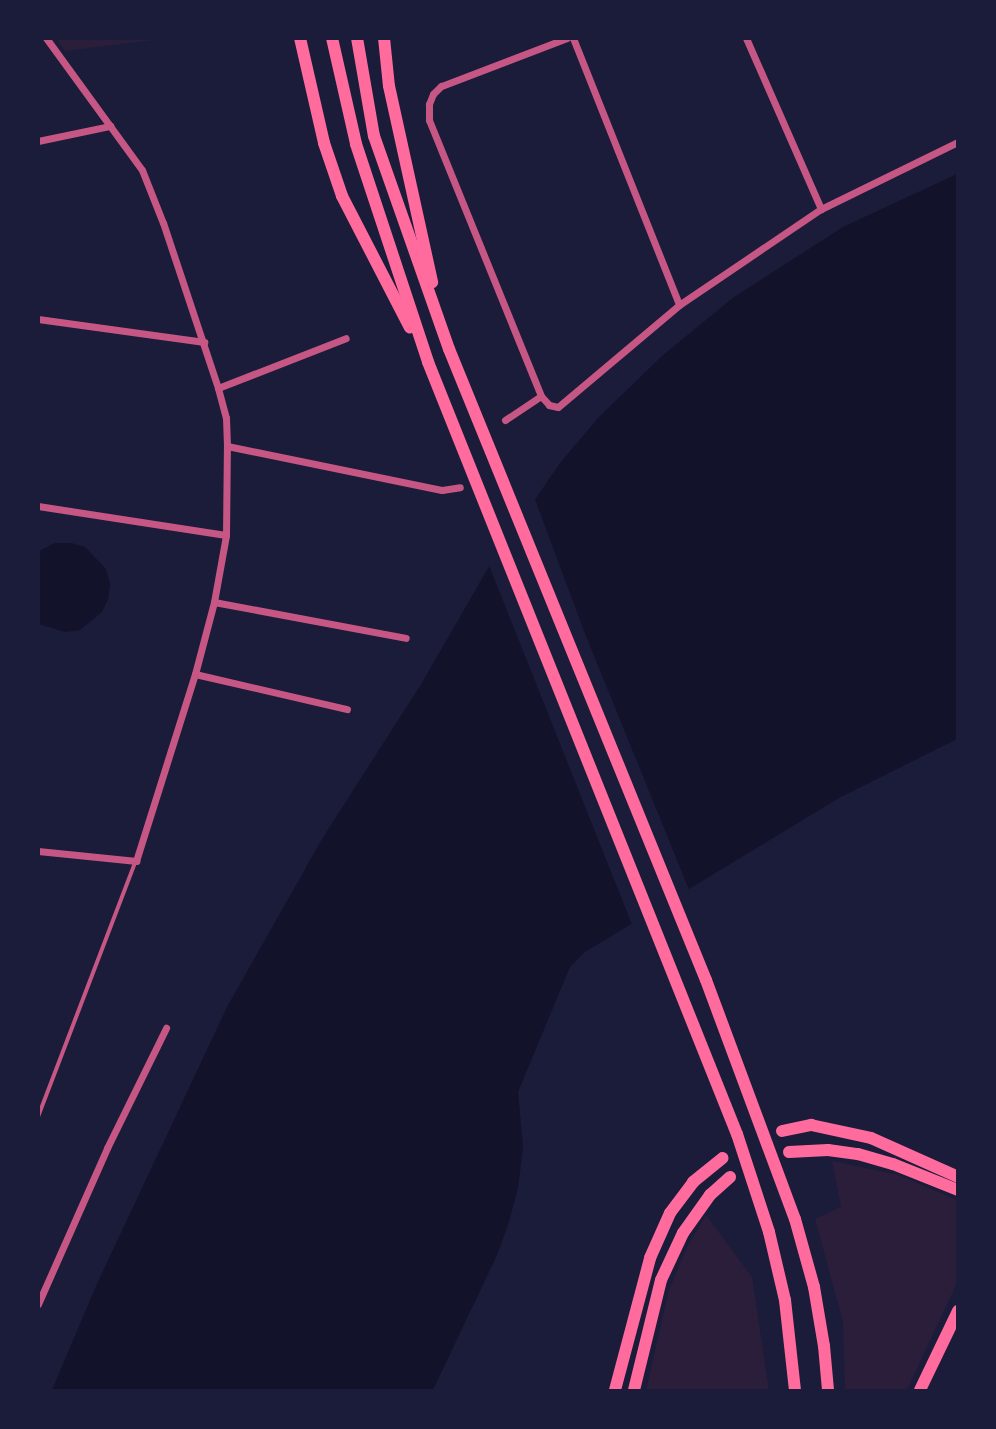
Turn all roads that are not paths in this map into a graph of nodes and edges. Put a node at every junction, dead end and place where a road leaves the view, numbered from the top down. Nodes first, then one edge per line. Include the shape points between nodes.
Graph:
1 (46, 38) edge
2 (300, 38) edge
3 (332, 38) edge
4 (357, 38) edge
5 (384, 38) edge
6 (567, 38) edge
7 (573, 38) edge
8 (746, 38) edge
9 (110, 126) junction
10 (38, 141) edge
11 (957, 142) edge
12 (821, 209) junction
13 (678, 305) junction
14 (38, 319) edge
15 (346, 338) dead end
16 (204, 342) junction
17 (449, 349) junction
18 (428, 362) junction
19 (218, 388) junction
20 (541, 396) junction
21 (506, 420) dead end
22 (227, 446) junction
23 (460, 487) dead end
24 (38, 506) edge
25 (226, 536) junction
26 (214, 602) junction
27 (406, 638) dead end
28 (195, 674) junction
29 (347, 709) dead end
30 (38, 851) edge
31 (136, 861) junction
32 (166, 1028) dead end
33 (38, 1117) edge
34 (782, 1131) dead end
35 (789, 1153) dead end
36 (723, 1158) dead end
37 (730, 1177) dead end
38 (957, 1177) edge
39 (957, 1190) edge
40 (38, 1304) edge
41 (957, 1311) edge
42 (615, 1391) edge
43 (634, 1391) edge
44 (795, 1391) edge
45 (828, 1391) edge
46 (920, 1391) edge

1 - 9 street
2 - 18 main road via 342,195
3 - 18 main road via 352,132
4 - 17 main road via 374,136
5 - 17 main road via 389,86
6 - 20 street via 441,86 429,104 429,120
7 - 13 street
8 - 12 street
9 - 10 street
9 - 16 street via 142,170
11 - 12 street
12 - 13 street
13 - 20 street via 558,407
14 - 16 street
15 - 19 street
16 - 19 street
17 - 45 main road via 701,967 795,1219 814,1287
18 - 44 main road via 737,1134 785,1300
19 - 22 street
20 - 21 street
22 - 23 street via 442,490
22 - 25 street
24 - 25 street
25 - 26 street
26 - 27 street
26 - 28 street
28 - 29 street
28 - 31 street
30 - 31 street
31 - 33 lane
32 - 40 street
34 - 38 main road via 811,1125 871,1138
35 - 39 main road via 828,1150 858,1154
36 - 42 main road via 693,1182 670,1213 650,1258
37 - 43 main road via 682,1233 661,1280
41 - 46 main road

